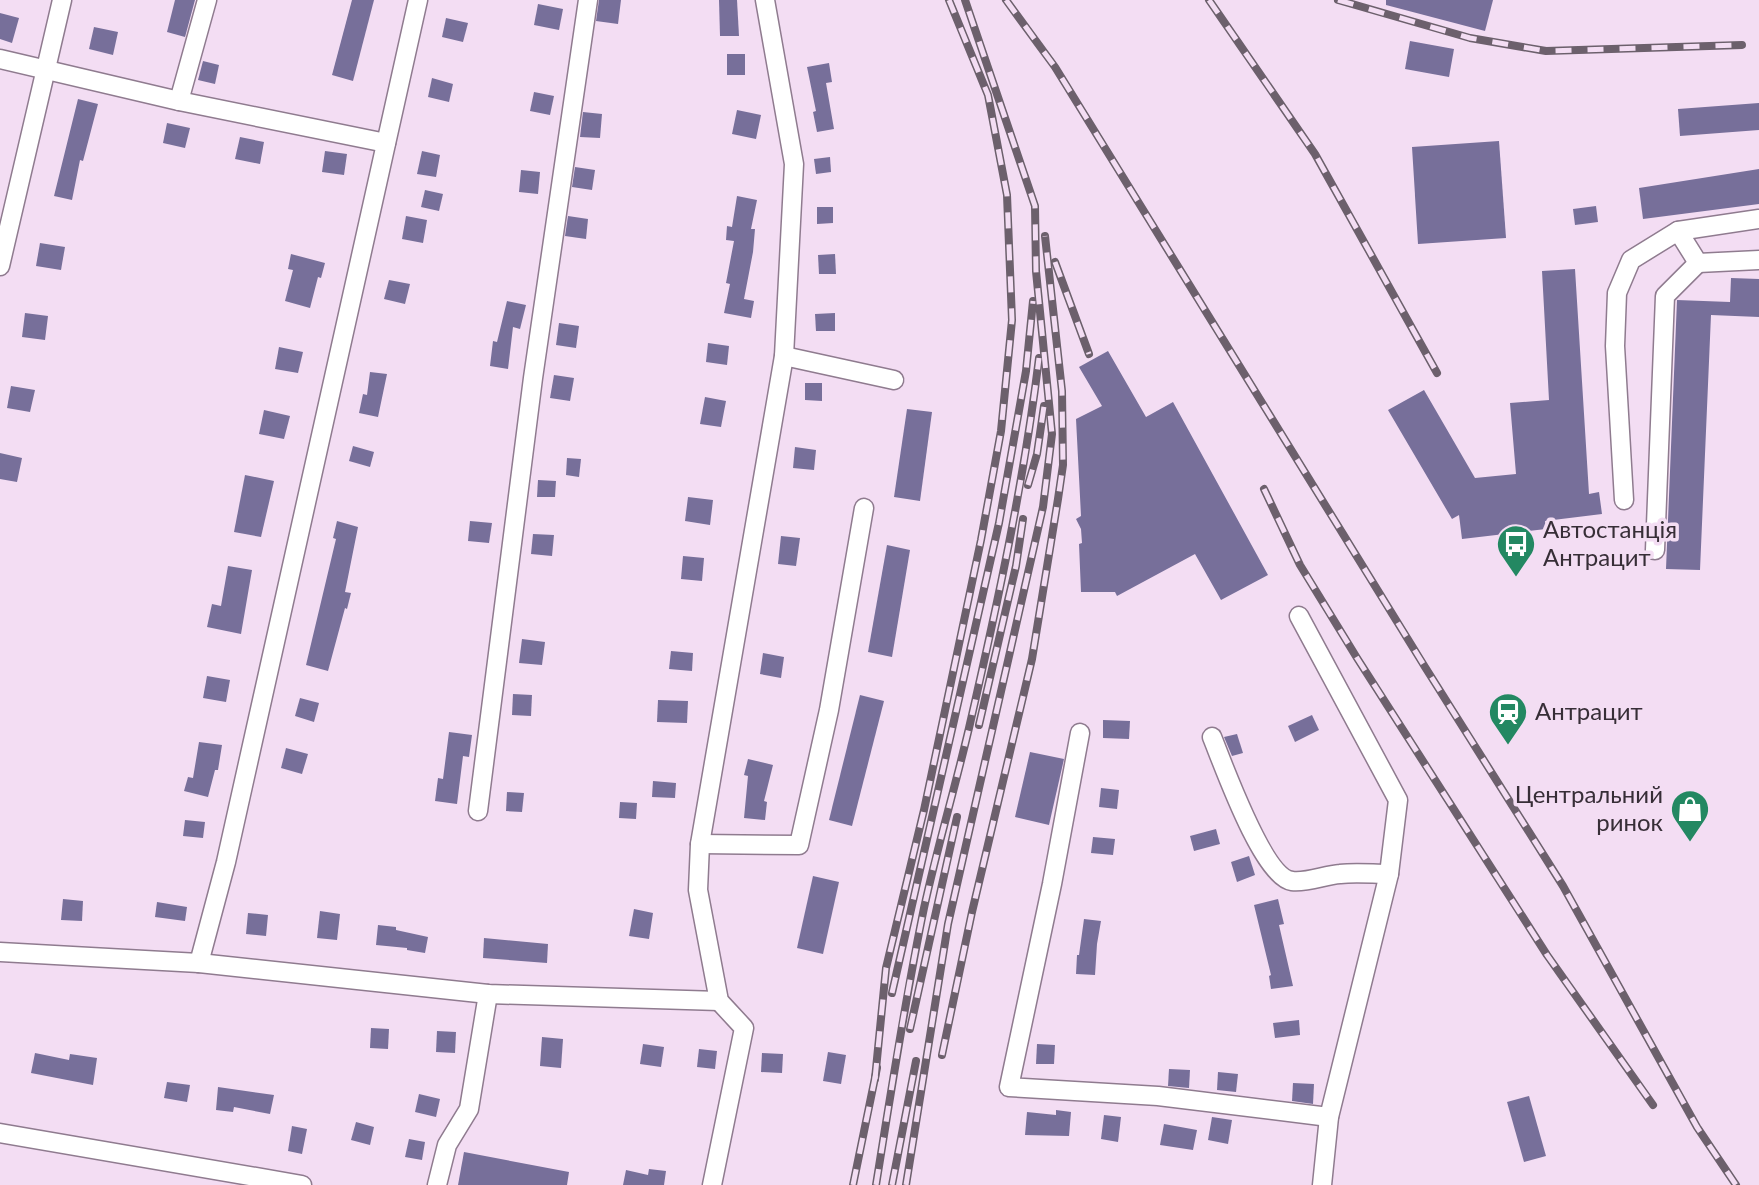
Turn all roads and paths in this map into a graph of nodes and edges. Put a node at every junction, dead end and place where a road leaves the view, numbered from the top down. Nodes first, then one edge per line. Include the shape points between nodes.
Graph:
1 (62, 0) edge
2 (207, 0) edge
3 (418, 0) edge
4 (587, 0) edge
5 (765, 0) edge
6 (0, 59) edge
7 (46, 70) junction
8 (178, 101) junction
9 (386, 143) junction
10 (1759, 219) edge
11 (1678, 231) junction
12 (1759, 260) edge
13 (1698, 263) junction
14 (0, 266) edge
15 (784, 356) junction
16 (894, 380) dead end
17 (1624, 500) dead end
18 (864, 508) dead end
19 (1655, 550) dead end
20 (1299, 616) dead end
21 (1080, 733) dead end
22 (1212, 737) dead end
23 (478, 811) dead end
24 (700, 844) junction
25 (1389, 874) junction
26 (0, 952) edge
27 (199, 963) junction
28 (488, 994) junction
29 (719, 1001) junction
30 (1329, 1117) junction
31 (0, 1133) edge
32 (210, 1177) edge
33 (302, 1185) edge
34 (437, 1185) edge
35 (712, 1185) edge
36 (1322, 1185) edge

1 - 7 street
2 - 8 street
3 - 9 street
4 - 23 street
5 - 15 street via 794,164
6 - 7 street
7 - 8 street
7 - 14 street
8 - 9 street
9 - 27 street via 229,849
10 - 11 street
11 - 13 street
11 - 17 street via 1631,260 1617,293 1615,346
12 - 13 street
13 - 19 street via 1665,296
15 - 16 street
15 - 24 street
18 - 24 street via 829,710 799,845
20 - 25 street via 1398,800
21 - 30 street via 1009,1087 1158,1096
22 - 25 street via 1250,826 1267,860 1282,877 1292,881 1340,874
24 - 29 street via 698,890
25 - 30 street
26 - 27 street
27 - 28 street
28 - 29 street
28 - 34 street via 469,1109 447,1145
29 - 35 street via 744,1028
30 - 36 street
31 - 32 street
32 - 33 street

